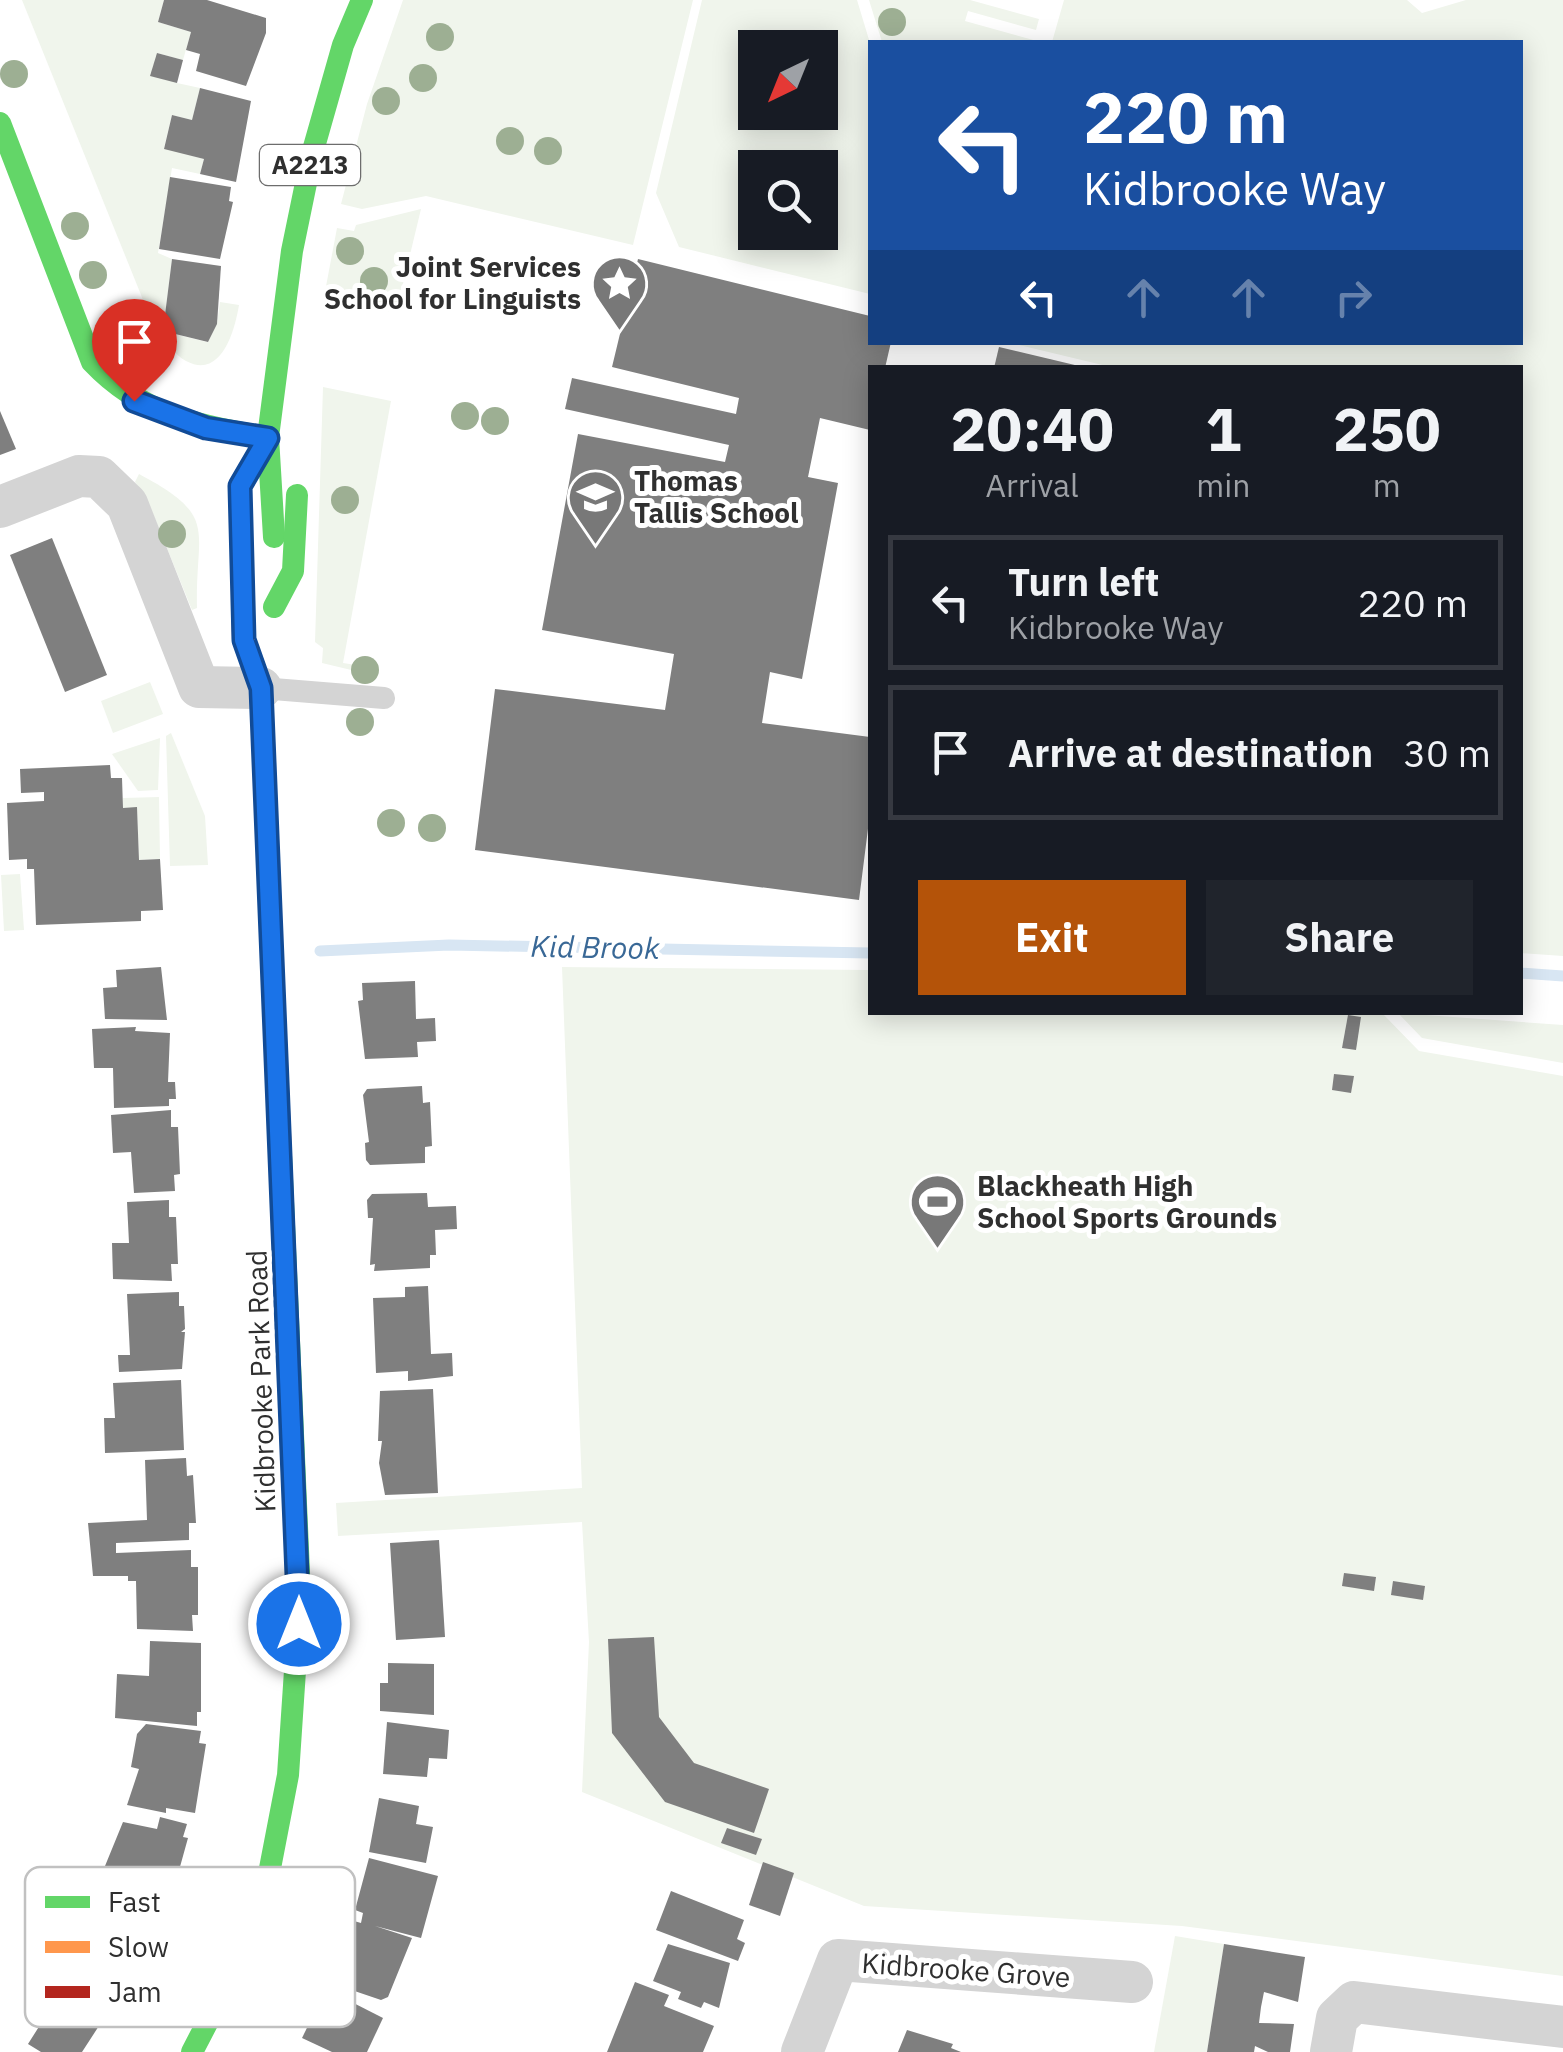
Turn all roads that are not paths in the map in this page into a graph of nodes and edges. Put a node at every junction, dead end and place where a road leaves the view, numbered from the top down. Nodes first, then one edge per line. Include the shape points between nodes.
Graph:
1 (362, 0) edge
2 (3, 139) edge
3 (280, 334) junction
4 (298, 396) dead end
5 (268, 438) junction
6 (299, 467) dead end
7 (240, 486) junction
8 (0, 507) edge
9 (216, 550) dead end
10 (274, 607) junction
11 (219, 614) dead end
12 (261, 688) junction
13 (384, 698) dead end
14 (272, 1867) edge
15 (1132, 1982) dead end
16 (209, 2027) edge
17 (1555, 2035) edge
18 (192, 2052) edge
19 (802, 2052) edge
20 (1331, 2052) edge

1 - 3 main road, Kidbrooke Park Road / A2213 via 312,154
2 - 5 main road via 92,362 110,384 164,416
3 - 4 main road
3 - 5 main road, Kidbrooke Park Road / A2213
5 - 7 main road, Kidbrooke Park Road / A2213
5 - 10 main road, Kidbrooke Park Road / A2213
6 - 10 main road via 293,571
7 - 9 main road
7 - 12 main road, Kidbrooke Park Road / A2213 via 244,640
8 - 12 street via 79,476 99,477 127,504 200,687
10 - 12 main road, Kidbrooke Park Road / A2213 via 275,641
11 - 12 main road via 223,648
12 - 13 lane
12 - 14 main road, Kidbrooke Park Road / A2213 via 300,1596 285,1822
15 - 19 street, Kidbrooke Grove via 838,1960
16 - 18 main road, Kidbrooke Park Road / A2213
17 - 20 street via 1354,2002 1337,2018

